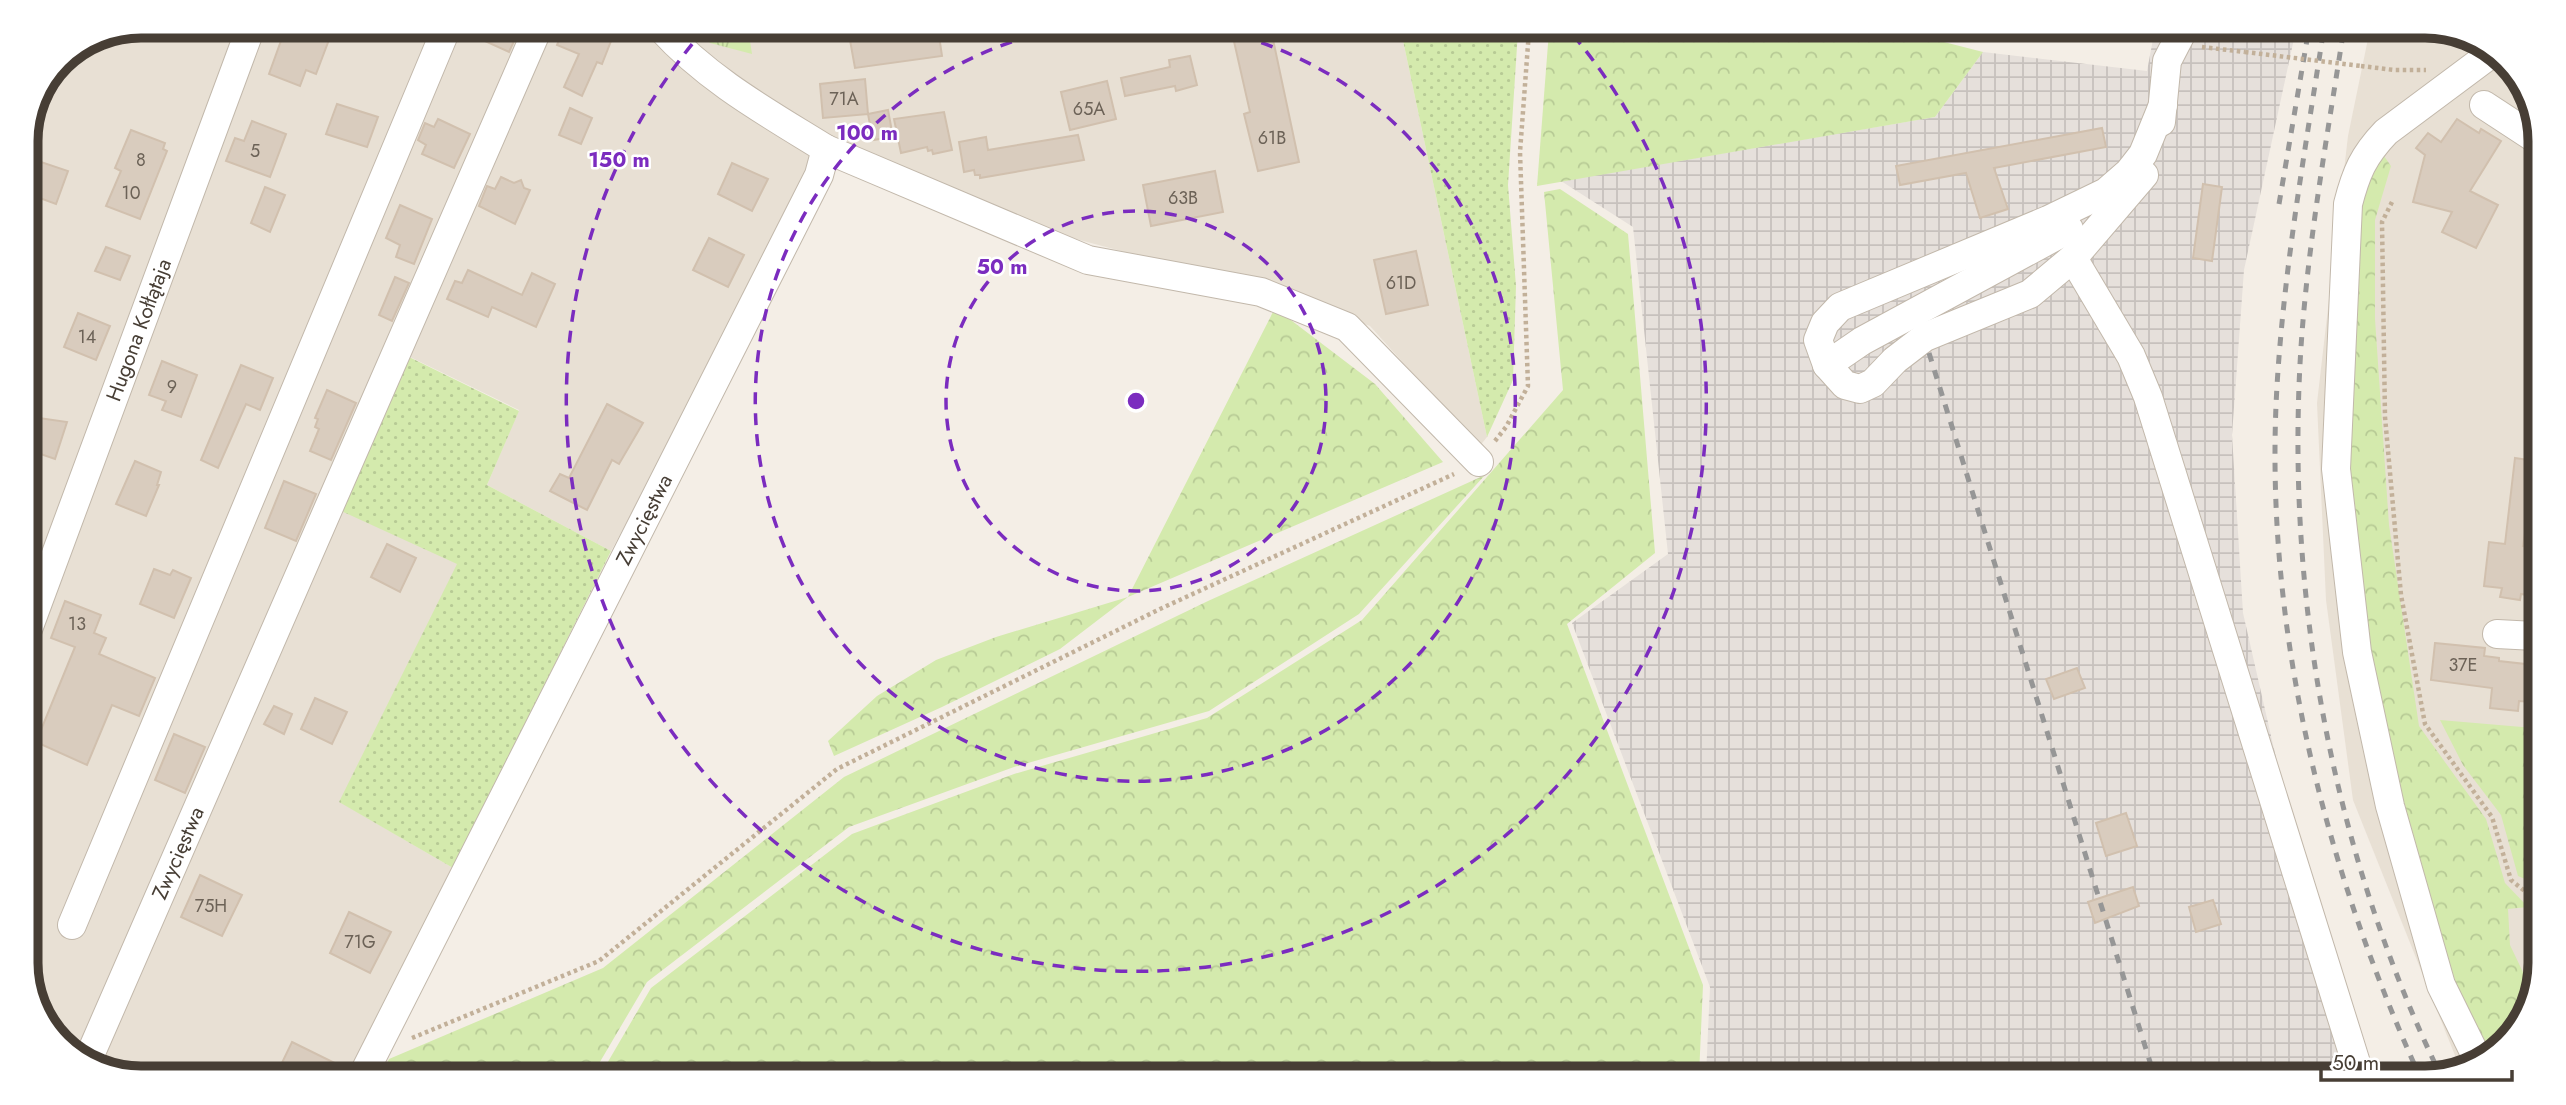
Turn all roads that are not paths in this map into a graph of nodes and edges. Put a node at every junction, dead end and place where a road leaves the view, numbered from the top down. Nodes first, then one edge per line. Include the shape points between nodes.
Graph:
1 (247, 38) edge
2 (442, 38) edge
3 (534, 38) edge
4 (671, 38) edge
5 (2179, 38) edge
6 (2485, 58) edge
7 (2164, 105) junction
8 (2484, 105) dead end
9 (2527, 133) edge
10 (827, 149) junction
11 (2144, 175) junction
12 (2073, 258) junction
13 (1827, 365) junction
14 (1479, 462) road end
15 (39, 597) edge
16 (2497, 634) dead end
17 (2528, 636) edge
18 (72, 925) dead end
19 (91, 1053) edge
20 (2475, 1053) edge
21 (368, 1066) edge
22 (2357, 1066) edge

1 - 15 street, Hugona Kołłątaja
2 - 18 street
3 - 19 street, Zwycięstwa
4 - 10 street via 738,95
5 - 7 street via 2167,61
6 - 20 street via 2392,127 2373,146 2356,175 2348,204 2336,469 2357,652 2390,806 2441,985
7 - 11 street via 2156,151
7 - 13 street via 2143,154 2106,192 1840,307 1825,323 1818,340
8 - 9 street
10 - 14 street via 1088,260 1261,292 1347,327
10 - 21 street, Zwycięstwa via 819,175
11 - 12 street
11 - 13 street via 2114,201 2060,234 1861,341
12 - 13 street via 2030,294 1925,337 1860,389 1845,385
12 - 22 street via 2131,356 2148,397
16 - 17 street

